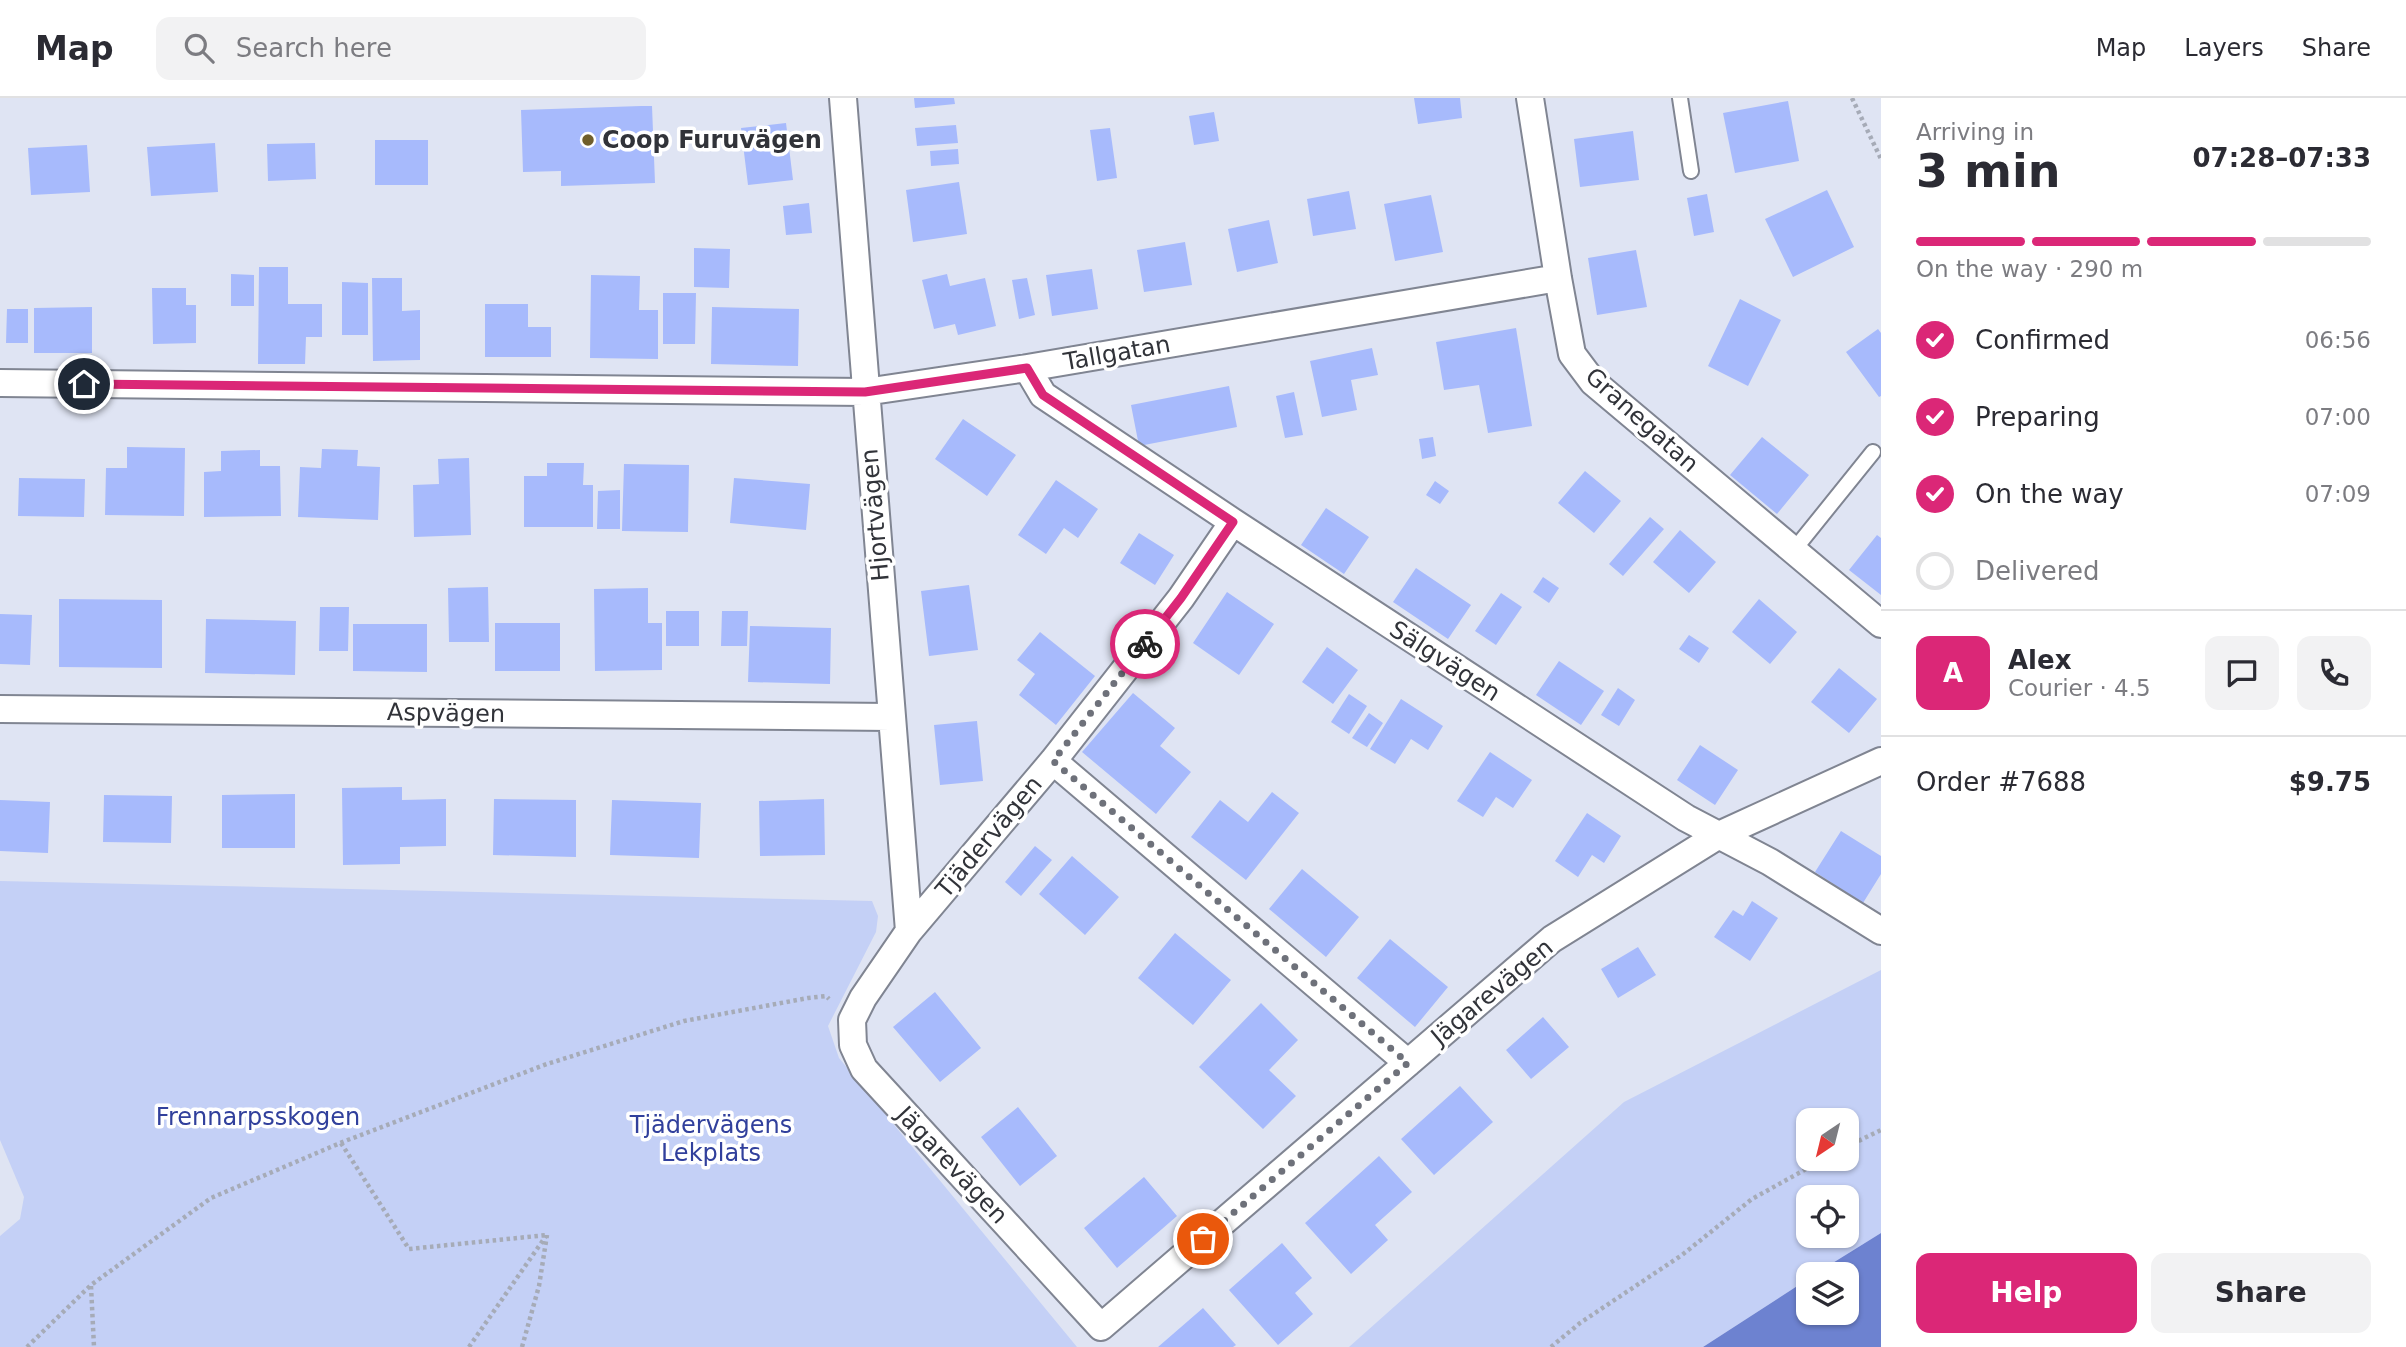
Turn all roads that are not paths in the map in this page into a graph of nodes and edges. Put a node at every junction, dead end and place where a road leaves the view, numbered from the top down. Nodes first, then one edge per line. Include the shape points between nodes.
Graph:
1 (843, 98) edge
2 (1530, 98) edge
3 (1680, 98) edge
4 (1691, 171) dead end
5 (1558, 278) junction
6 (1027, 368) junction
7 (0, 383) edge
8 (865, 392) junction
9 (1873, 452) dead end
10 (1233, 522) junction
11 (1794, 550) junction
12 (1881, 624) edge
13 (0, 709) edge
14 (891, 717) junction
15 (1053, 761) junction
16 (1881, 761) edge
17 (1718, 835) junction
18 (909, 931) junction
19 (1881, 931) edge
20 (852, 1020) joint
21 (1408, 1063) junction

1 - 8 street, Hjortvägen
2 - 5 street, Granegatan
3 - 4 lane
5 - 6 street, Tallgatan
5 - 11 street, Granegatan via 1572,354 1593,382
6 - 8 street, Tallgatan
6 - 10 street, Sälgvägen via 1043,395
7 - 8 street, Tallgatan
8 - 14 street, Hjortvägen
9 - 11 lane
10 - 15 street, Tjädervägen via 1181,598
10 - 17 street, Sälgvägen
11 - 12 street, Granegatan
13 - 14 street, Aspvägen
14 - 18 street, Hjortvägen
15 - 18 street, Tjädervägen
15 - 21 street
16 - 17 street, Jägarevägen
17 - 19 street, Sälgvägen
17 - 21 street, Jägarevägen via 1552,939
18 - 20 street, Tjädervägen
20 - 21 street, Jägarevägen via 853,1045 864,1069 1101,1327

